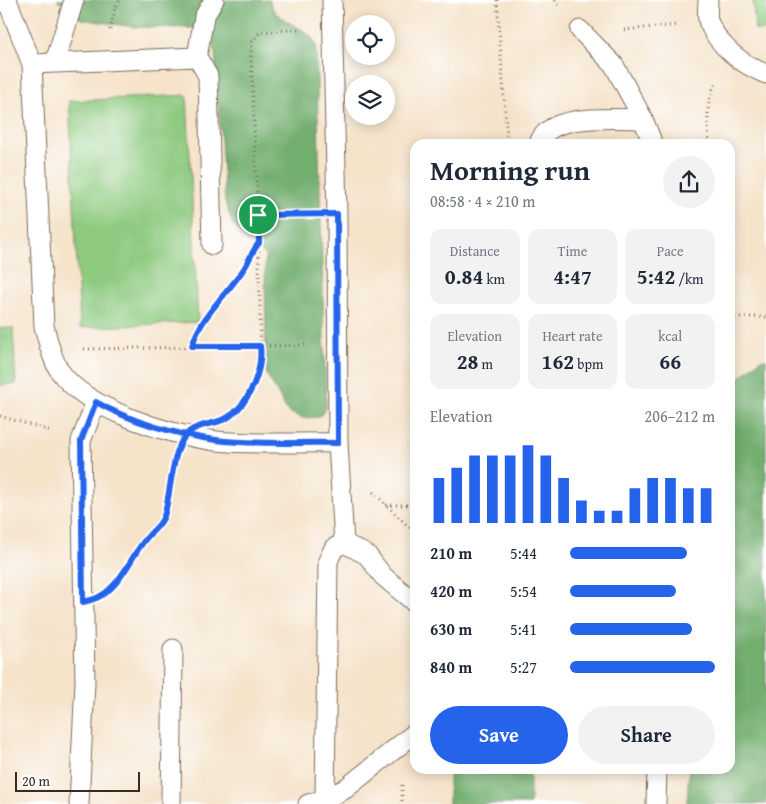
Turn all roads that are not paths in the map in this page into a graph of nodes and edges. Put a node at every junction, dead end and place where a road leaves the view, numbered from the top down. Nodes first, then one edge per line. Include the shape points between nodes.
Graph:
1 (7, 0) edge
2 (74, 0) edge
3 (214, 0) edge
4 (332, 0) edge
5 (708, 0) edge
6 (580, 30) dead end
7 (197, 57) junction
8 (55, 62) junction
9 (32, 64) junction
10 (766, 74) edge
11 (643, 120) junction
12 (540, 139) edge
13 (651, 139) edge
14 (212, 245) dead end
15 (96, 402) junction
16 (338, 443) junction
17 (344, 543) junction
18 (410, 599) edge
19 (174, 649) dead end
20 (410, 737) edge
21 (657, 774) edge
22 (317, 801) edge
23 (79, 804) edge
24 (171, 804) edge
25 (656, 804) edge

1 - 9 lane
2 - 8 lane
3 - 7 lane via 204,17
4 - 16 lane
5 - 10 lane via 708,22 724,45 746,66
6 - 11 lane via 614,65
7 - 8 lane
7 - 14 lane via 208,76
8 - 9 lane
9 - 15 lane via 44,326 59,370
11 - 12 lane via 568,122 548,129
11 - 13 lane
15 - 16 lane via 117,414 216,441
15 - 23 lane via 81,441 85,682
16 - 17 lane
17 - 18 lane via 367,555 383,576
17 - 22 lane via 334,548 328,561
19 - 24 lane
20 - 22 lane via 345,789
21 - 25 lane

